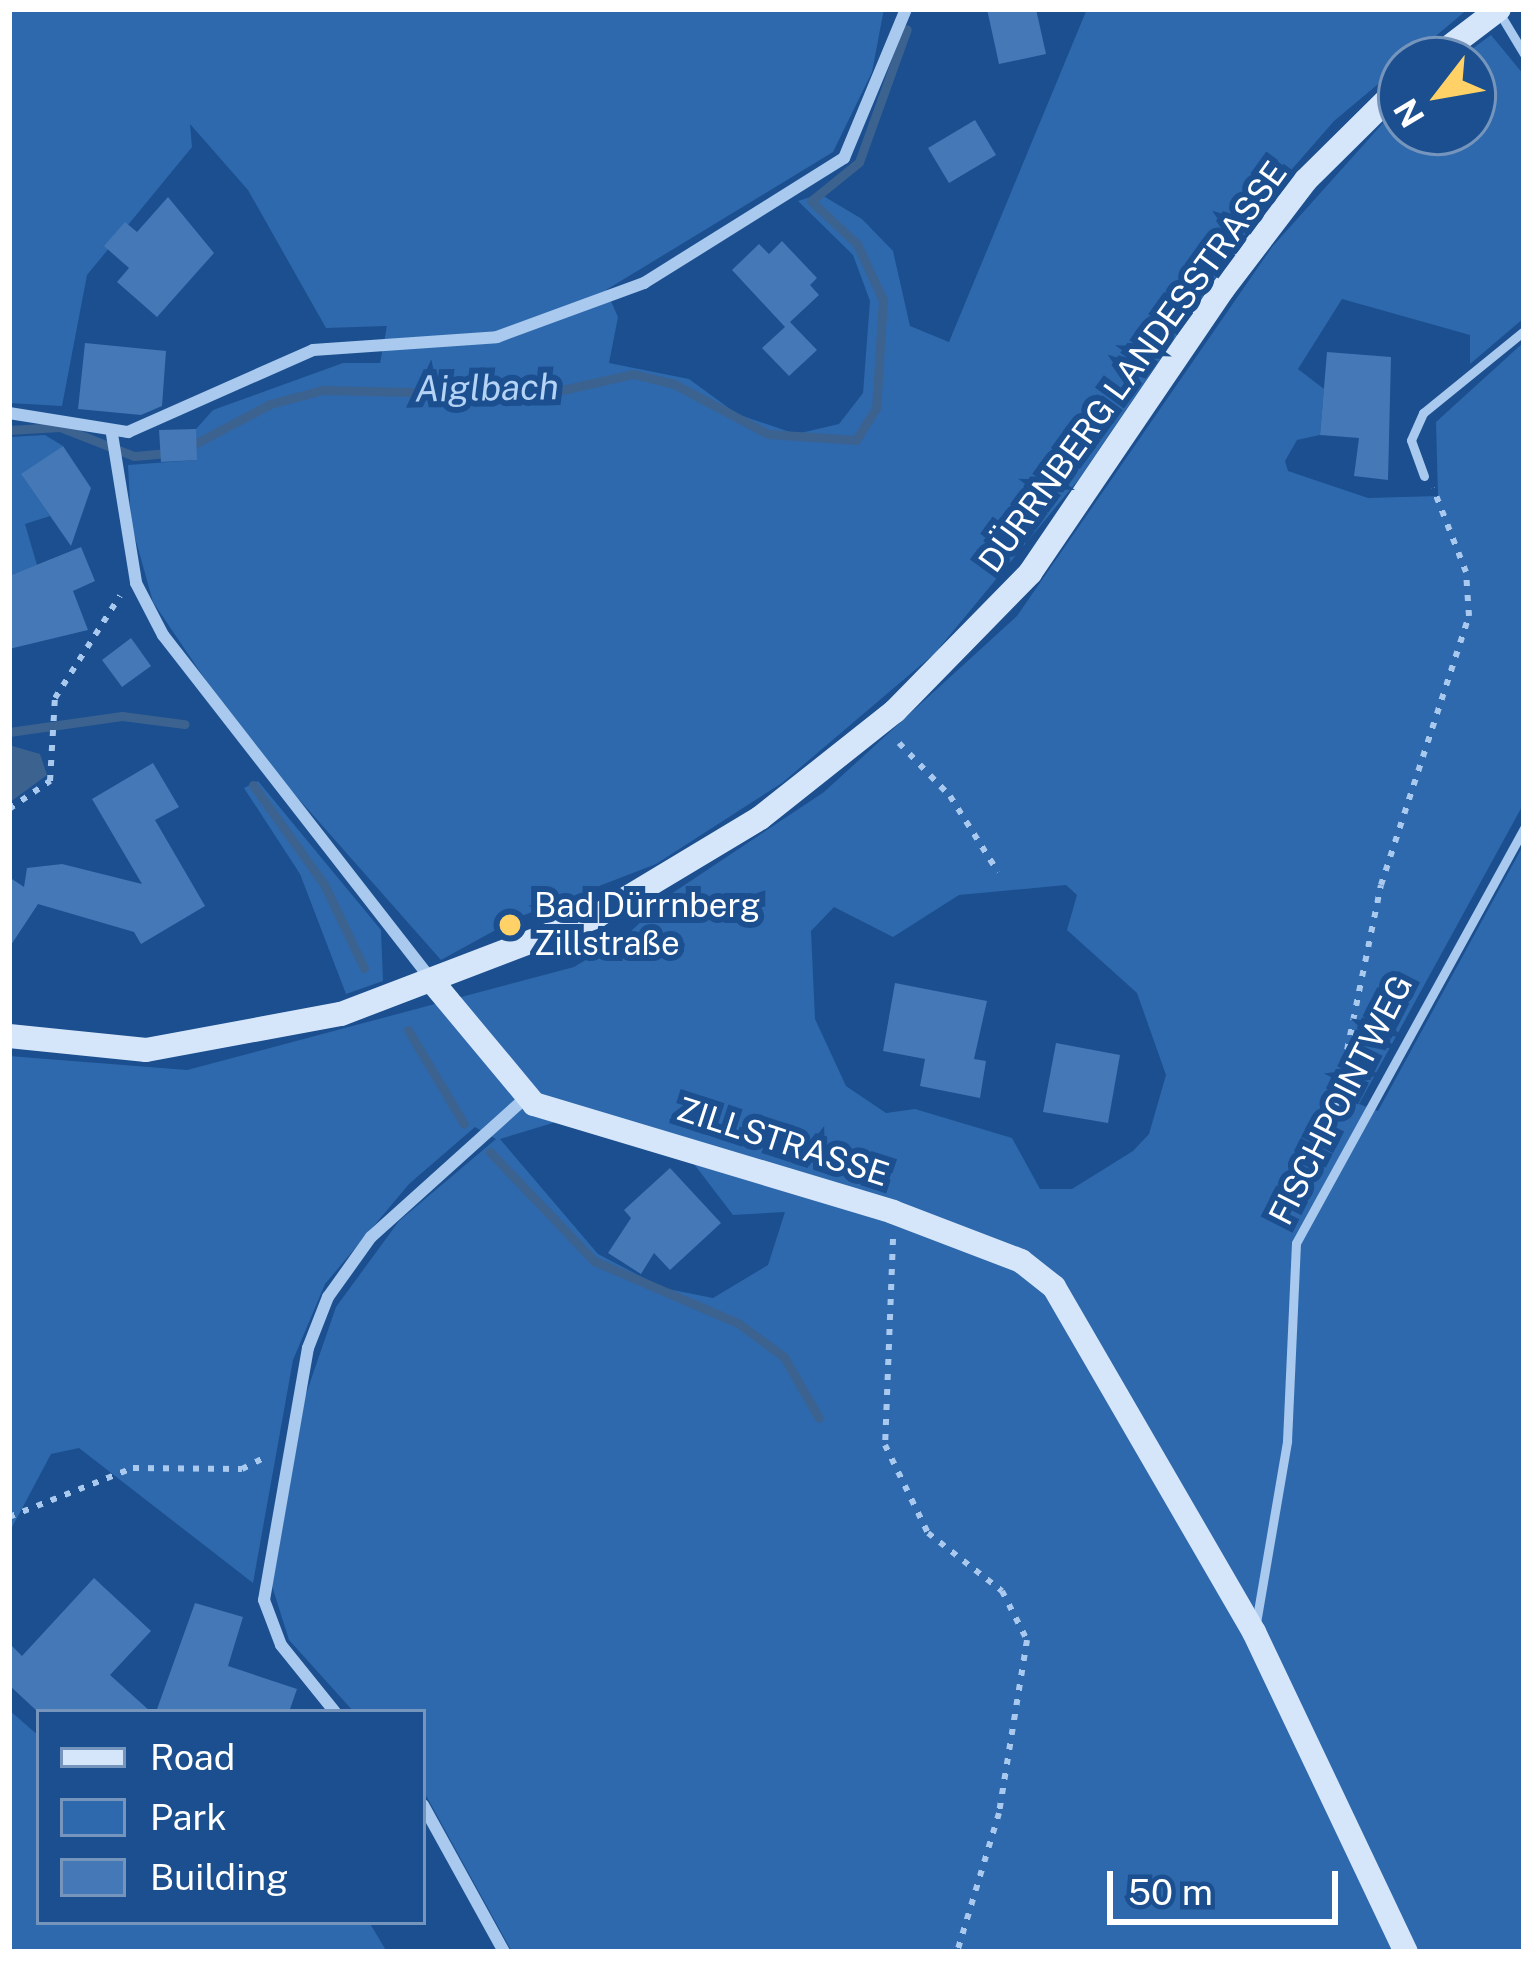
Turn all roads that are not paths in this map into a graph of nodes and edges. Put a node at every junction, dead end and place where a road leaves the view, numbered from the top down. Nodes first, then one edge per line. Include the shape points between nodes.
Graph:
1 (1498, 9) edge
2 (904, 10) edge
3 (1463, 36) edge
4 (1524, 54) edge
5 (1377, 110) edge
6 (1524, 331) edge
7 (9, 412) edge
8 (113, 435) junction
9 (1424, 476) road end
10 (1524, 828) edge
11 (435, 985) junction
12 (9, 1036) edge
13 (524, 1099) junction
14 (1254, 1632) junction
15 (333, 1709) edge
16 (426, 1810) edge
17 (504, 1952) edge
18 (1406, 1952) edge

1 - 3 main road
1 - 4 lane
2 - 8 street via 844,158 658,275 497,337 314,350
5 - 11 main road, DÜRRNBERG LANDESSTRASSE via 1306,180 1223,289 1030,573 879,724 686,866
6 - 9 lane via 1424,413 1411,450
7 - 8 street via 53,412
8 - 11 street via 136,583 163,635
10 - 14 lane, FISCHPOINTWEG via 1296,1243 1287,1441
11 - 12 main road, DÜRRNBERG LANDESSTRASSE via 164,1048
11 - 13 main road
13 - 14 main road, ZILLSTRASSE via 893,1212 1021,1262 1054,1287
13 - 15 street via 347,1267 317,1322 288,1439 264,1600 281,1645
14 - 18 main road, ZILLSTRASSE
16 - 17 street

